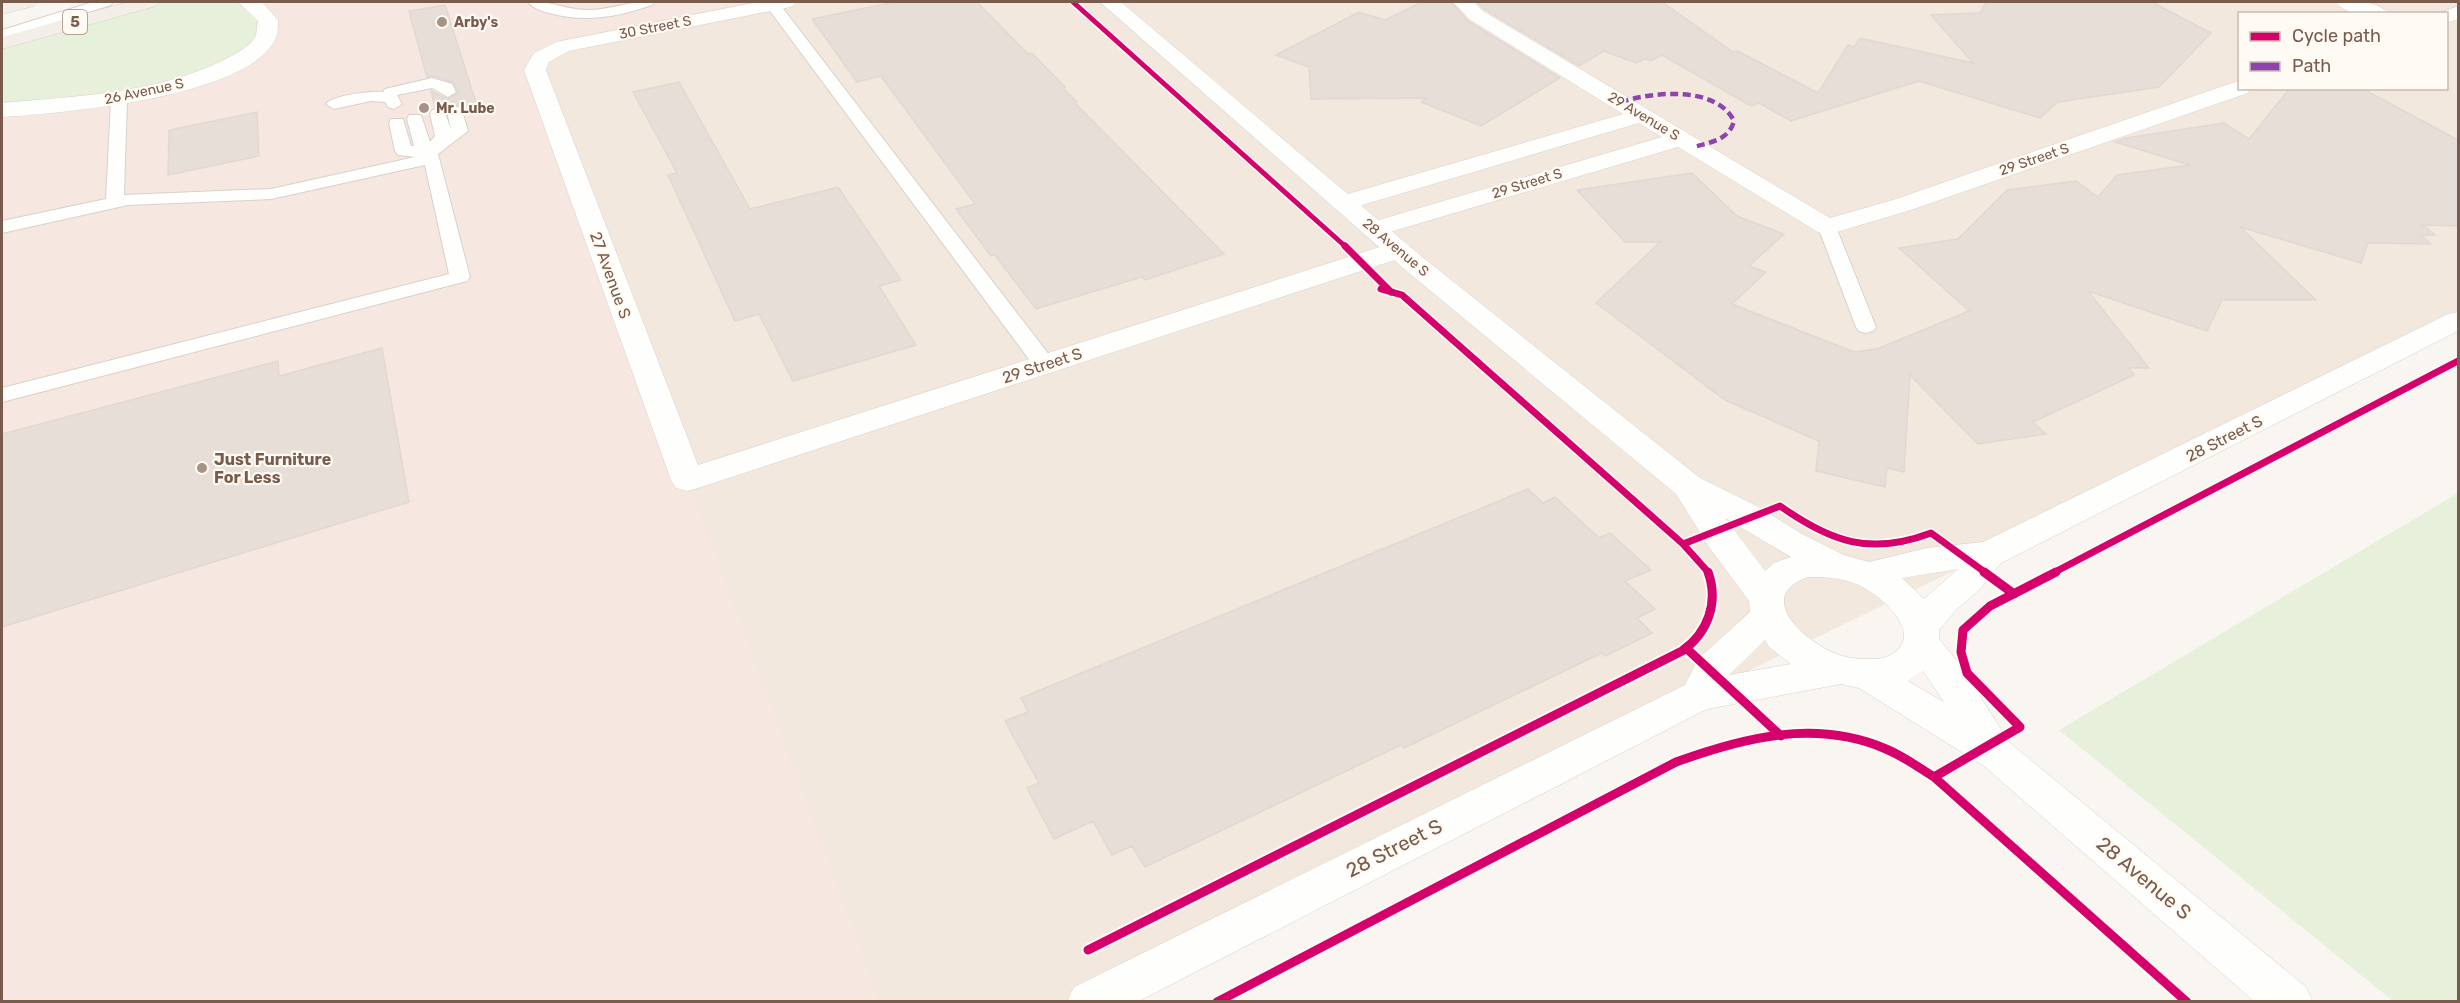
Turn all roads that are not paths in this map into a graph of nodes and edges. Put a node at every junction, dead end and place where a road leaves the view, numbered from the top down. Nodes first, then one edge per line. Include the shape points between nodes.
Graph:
1 (27, 2) edge
2 (106, 2) edge
3 (150, 2) edge
4 (248, 2) edge
5 (535, 2) edge
6 (646, 2) edge
7 (1110, 2) edge
8 (1463, 2) edge
9 (2346, 2) edge
10 (779, 3) edge
11 (2, 8) edge
12 (2374, 12) edge
13 (2, 35) edge
14 (2, 43) edge
15 (536, 70) joint
16 (2238, 89) edge
17 (448, 92) dead end
18 (412, 94) junction
19 (432, 96) dead end
20 (119, 99) junction
21 (334, 104) dead end
22 (2, 111) edge
23 (447, 112) dead end
24 (1643, 115) junction
25 (415, 119) dead end
26 (397, 123) dead end
27 (1681, 139) junction
28 (432, 154) junction
29 (115, 203) junction
30 (1343, 203) junction
31 (2, 227) edge
32 (1827, 227) junction
33 (1374, 229) junction
34 (1398, 249) junction
35 (2458, 320) edge
36 (1866, 327) dead end
37 (1044, 365) junction
38 (2, 395) edge
39 (687, 480) joint
40 (1688, 486) junction
41 (1989, 554) junction
42 (1850, 570) junction
43 (1767, 608) junction
44 (1921, 635) junction
45 (1854, 672) junction
46 (1699, 695) junction
47 (1998, 756) junction
48 (1090, 1002) edge
49 (2290, 1002) edge

1 - 11 main road
2 - 13 lane
3 - 14 main road, 5
4 - 20 street, 26 Avenue S via 268,20 266,38 248,56 171,88
5 - 6 lane via 577,15 603,14
7 - 30 street, 28 Avenue S
8 - 24 street, 29 Avenue S via 1476,15
9 - 12 street
10 - 15 street, 30 Street S via 563,46 543,56
10 - 37 lane
15 - 39 street, 27 Avenue S
16 - 32 street, 29 Street S via 1902,205
17 - 18 lane via 438,83
18 - 19 lane via 428,90
18 - 21 lane via 393,98 371,96
20 - 22 street, 26 Avenue S
20 - 29 lane
23 - 28 lane via 444,137
24 - 27 street, 29 Avenue S
24 - 30 street, 29 Street S
25 - 28 lane via 423,147
26 - 28 lane via 404,151
27 - 32 street, 29 Avenue S
27 - 33 street, 29 Street S
28 - 29 lane via 271,194
28 - 38 lane via 460,277
29 - 31 lane
30 - 33 street, 28 Avenue S
32 - 36 lane
33 - 34 street, 28 Avenue S
34 - 37 street, 29 Street S
34 - 40 street, 28 Avenue S
35 - 41 street, 28 Street S
37 - 39 street, 29 Street S
40 - 42 street
40 - 43 street
41 - 42 street via 1941,556
41 - 44 street via 1968,580 1944,600
42 - 43 street via 1806,565 1786,572 1773,584
42 - 44 street via 1898,593 1913,610
43 - 45 street via 1782,637 1802,653 1827,666
43 - 46 street via 1711,669
44 - 45 street via 1913,658 1899,669
44 - 47 street
45 - 46 street, 28 Street S
45 - 47 street
46 - 48 street, 28 Street S
47 - 49 street, 28 Avenue S

